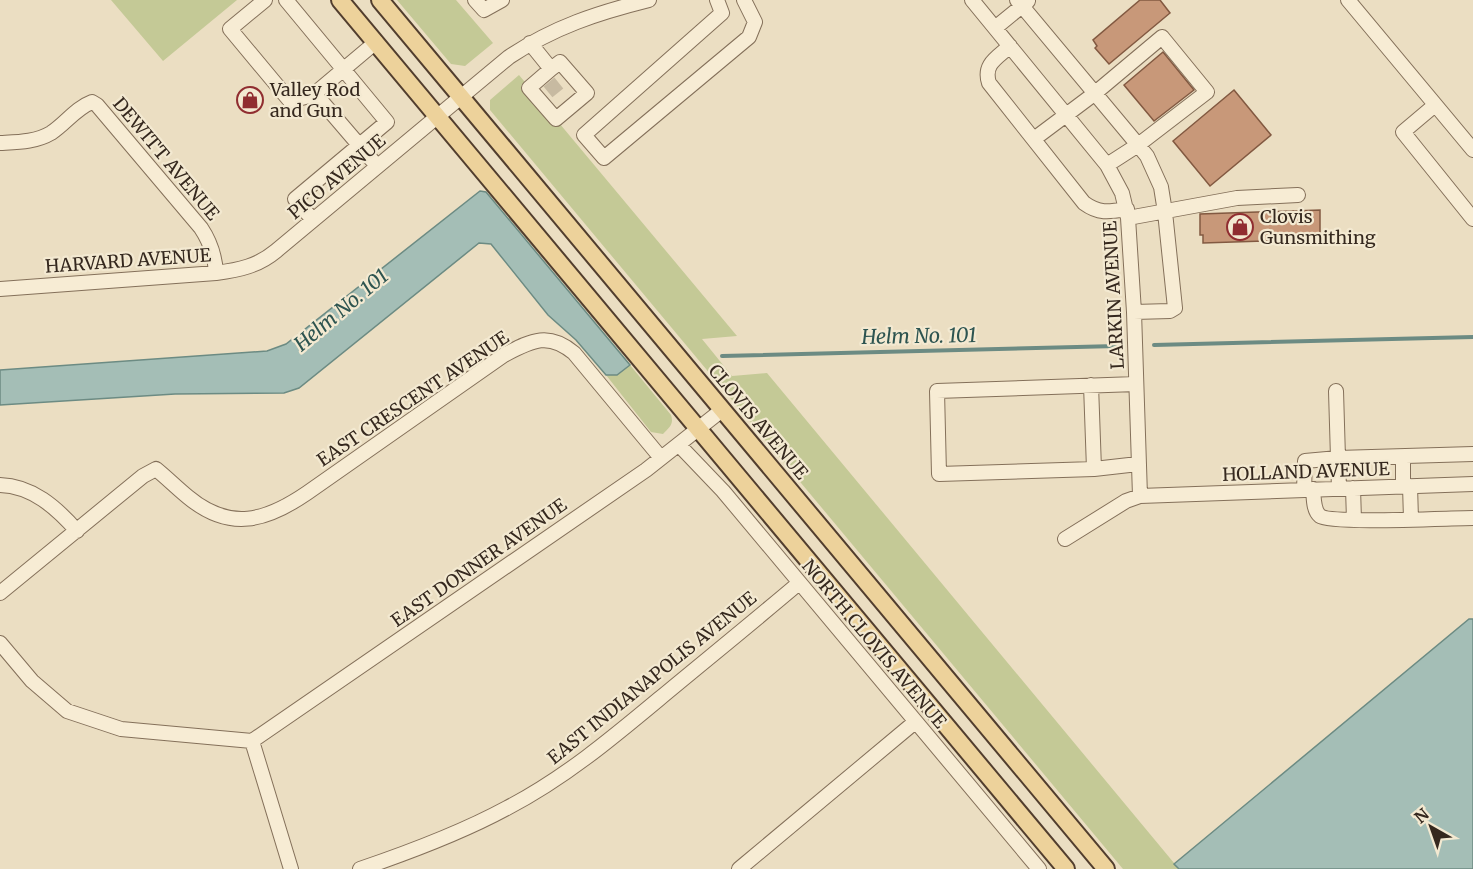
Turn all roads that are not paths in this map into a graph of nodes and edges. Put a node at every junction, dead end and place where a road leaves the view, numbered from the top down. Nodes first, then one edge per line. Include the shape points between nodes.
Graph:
1 (265, 0) edge
2 (286, 0) edge
3 (340, 0) edge
4 (380, 0) edge
5 (475, 0) edge
6 (502, 0) edge
7 (717, 0) edge
8 (744, 0) edge
9 (972, 0) edge
10 (1348, 0) edge
11 (640, 1) edge
12 (1023, 2) edge
13 (995, 28) junction
14 (376, 42) junction
15 (530, 43) junction
16 (1010, 46) junction
17 (343, 69) junction
18 (548, 75) junction
19 (1094, 94) junction
20 (313, 95) junction
21 (461, 98) junction
22 (1435, 105) junction
23 (1066, 115) junction
24 (438, 116) junction
25 (1034, 139) junction
26 (0, 143) edge
27 (1138, 145) junction
28 (360, 146) junction
29 (1473, 150) edge
30 (1107, 165) junction
31 (377, 166) junction
32 (1298, 195) dead end
33 (1165, 212) junction
34 (1127, 214) junction
35 (1473, 219) edge
36 (313, 220) junction
37 (258, 264) joint
38 (216, 273) junction
39 (0, 289) edge
40 (1134, 312) junction
41 (1136, 384) junction
42 (1091, 385) junction
43 (1336, 391) dead end
44 (722, 410) junction
45 (699, 429) junction
46 (679, 445) junction
47 (1473, 454) edge
48 (1403, 456) junction
49 (662, 458) junction
50 (1338, 458) junction
51 (1138, 464) junction
52 (1094, 469) junction
53 (1473, 484) edge
54 (0, 485) edge
55 (1407, 486) junction
56 (1346, 488) junction
57 (1309, 489) junction
58 (1140, 496) junction
59 (1473, 518) edge
60 (1411, 519) junction
61 (1354, 520) junction
62 (76, 531) junction
63 (1065, 539) dead end
64 (800, 583) junction
65 (0, 593) edge
66 (0, 643) edge
67 (915, 722) junction
68 (252, 741) junction
69 (1032, 866) edge
70 (291, 869) edge
71 (360, 869) edge
72 (739, 869) edge
73 (1066, 869) edge
74 (1106, 869) edge

1 - 20 street via 230,29 290,101
2 - 17 street
3 - 14 main road
4 - 21 main road, CLOVIS AVENUE
5 - 6 street via 484,10
7 - 8 street via 722,13 584,135 604,158 749,37 755,22
9 - 13 street, LARKIN AVENUE
10 - 22 street
11 - 15 street, PICO AVENUE via 577,20
12 - 13 street
12 - 19 street
13 - 16 street, LARKIN AVENUE
14 - 17 street
14 - 24 main road
15 - 18 street
15 - 21 street, PICO AVENUE
16 - 23 street, LARKIN AVENUE
16 - 25 street via 987,67 986,75
17 - 20 street
17 - 28 street via 387,122
18 - 18 street via 560,62 587,93 566,103 556,119 529,88
19 - 23 street
19 - 27 street
19 - 27 street via 1162,37 1207,92
20 - 28 street
21 - 24 street, PICO AVENUE
21 - 44 main road, CLOVIS AVENUE
22 - 29 street
22 - 35 street via 1403,132
23 - 25 street
23 - 30 street, LARKIN AVENUE
24 - 31 street, PICO AVENUE
24 - 45 main road
25 - 34 street via 1084,203 1092,209
26 - 38 street, DEWITT AVENUE via 50,134 93,102 201,228 210,242
27 - 30 street
27 - 33 street via 1161,187
28 - 31 street
28 - 36 street via 295,199
30 - 34 street, LARKIN AVENUE via 1122,193
31 - 36 street, PICO AVENUE
32 - 33 street via 1237,198
33 - 34 street
33 - 40 street via 1175,308
34 - 40 street, LARKIN AVENUE
36 - 37 street, PICO AVENUE
37 - 38 street, HARVARD AVENUE
38 - 39 street, HARVARD AVENUE
40 - 41 street, LARKIN AVENUE
41 - 42 street
41 - 51 street, LARKIN AVENUE
42 - 52 street
42 - 52 street via 937,391 939,474
43 - 50 street
44 - 45 street, EAST DONNER AVENUE
44 - 74 main road, CLOVIS AVENUE
45 - 46 street, EAST DONNER AVENUE
45 - 73 main road
46 - 49 street, EAST DONNER AVENUE
46 - 64 street, NORTH CLOVIS AVENUE
47 - 48 street
48 - 50 street
48 - 55 street
49 - 62 street, EAST CRESCENT AVENUE via 573,353 561,342 536,341 504,355 298,500 270,515 231,519 210,512 156,469
49 - 68 street, EAST DONNER AVENUE
50 - 56 street
50 - 57 street via 1305,461
51 - 52 street
51 - 58 street, LARKIN AVENUE
53 - 55 street, HOLLAND AVENUE
54 - 62 street via 24,489 41,498
55 - 56 street, HOLLAND AVENUE
55 - 60 street
56 - 57 street, HOLLAND AVENUE
56 - 61 street
57 - 58 street, HOLLAND AVENUE
57 - 61 street via 1321,517
58 - 63 street
59 - 60 street
60 - 61 street
62 - 65 street
64 - 67 street, NORTH CLOVIS AVENUE
64 - 71 street, EAST INDIANAPOLIS AVENUE via 615,736 541,789 470,827
66 - 68 street via 32,681 67,711 121,729
67 - 69 street, NORTH CLOVIS AVENUE
67 - 72 street
68 - 70 street

